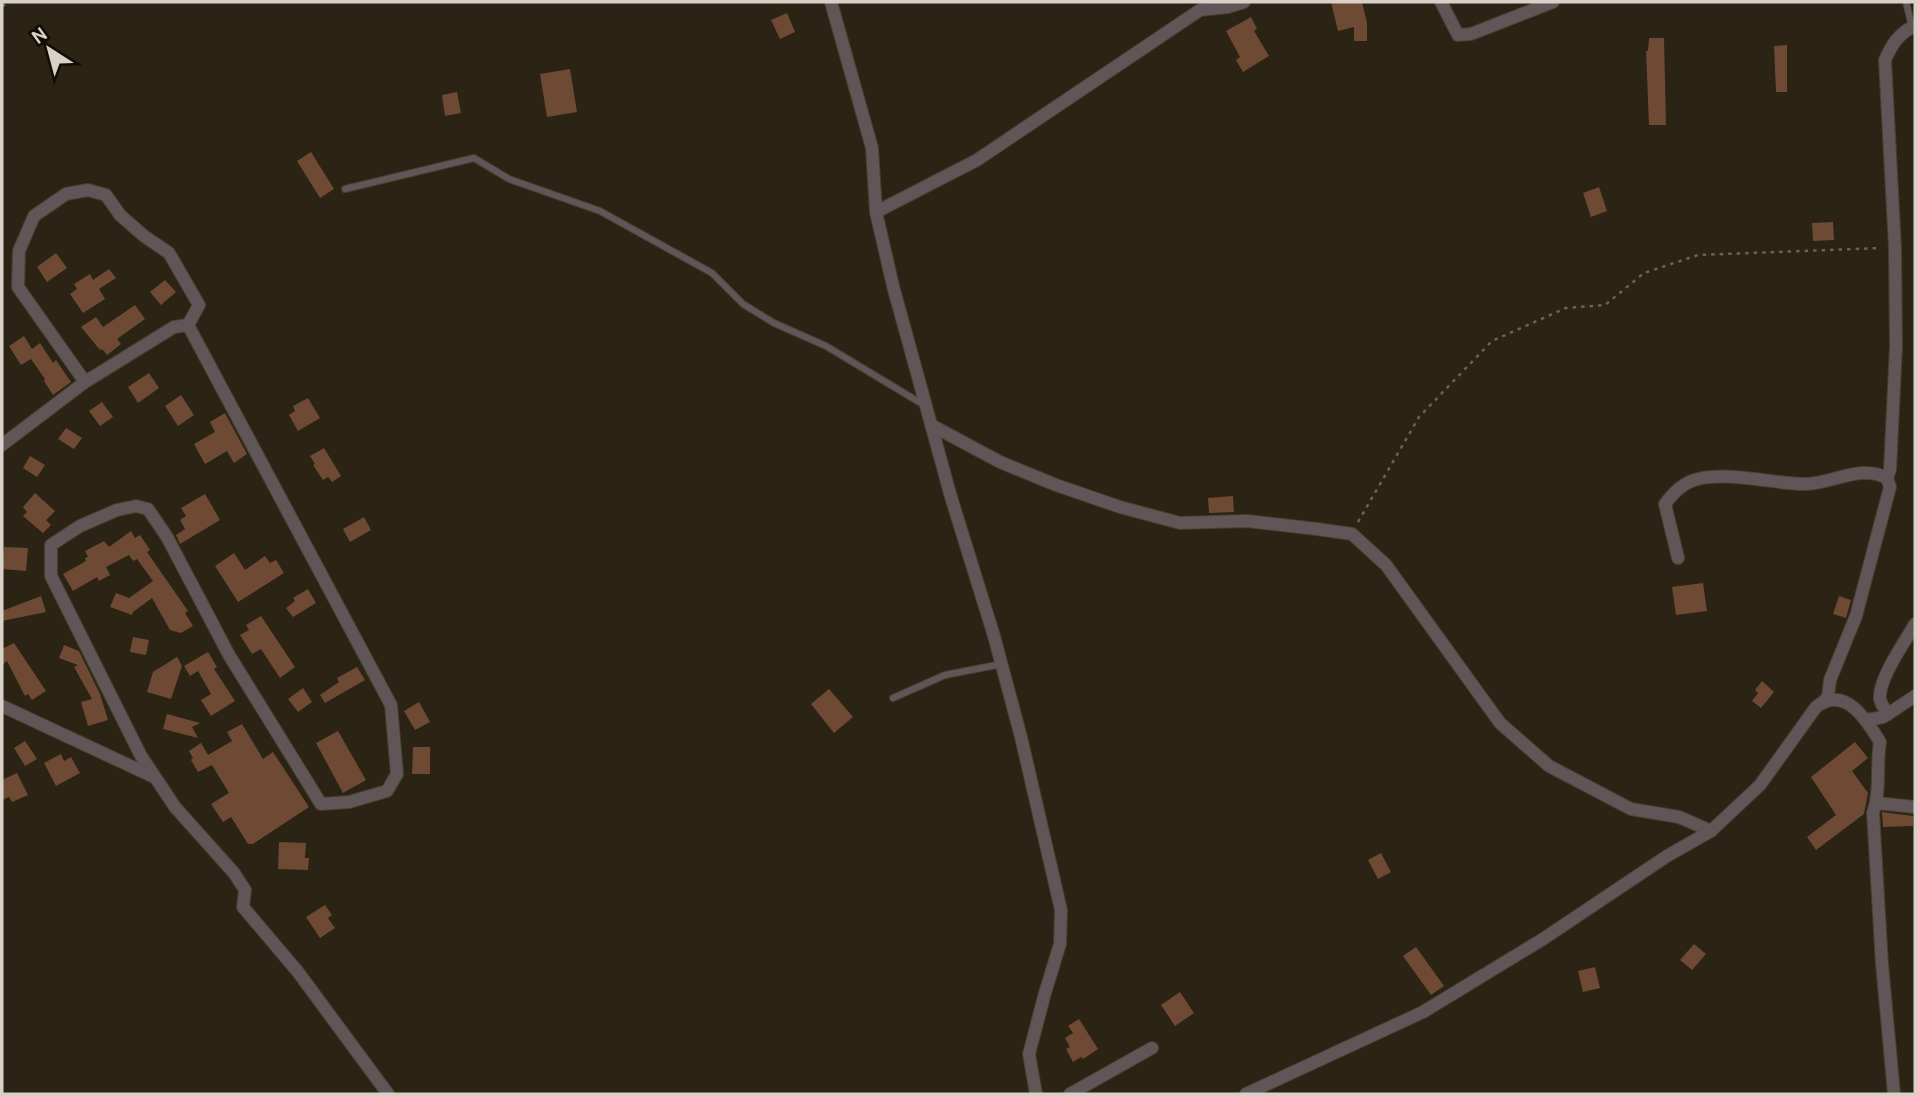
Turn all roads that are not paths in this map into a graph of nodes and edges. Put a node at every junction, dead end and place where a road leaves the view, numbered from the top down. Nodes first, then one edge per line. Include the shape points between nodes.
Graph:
1 (831, 2) edge
2 (1244, 2) edge
3 (1441, 2) edge
4 (1553, 2) edge
5 (1906, 2) edge
6 (1914, 27) edge
7 (345, 189) dead end
8 (876, 212) junction
9 (188, 325) junction
10 (85, 382) junction
11 (926, 406) junction
12 (931, 425) junction
13 (2, 445) edge
14 (1887, 478) junction
15 (1678, 558) dead end
16 (1915, 624) edge
17 (1002, 664) junction
18 (1915, 696) edge
19 (892, 698) dead end
20 (1823, 702) junction
21 (2, 706) edge
22 (1888, 714) junction
23 (1867, 720) junction
24 (156, 778) junction
25 (1876, 803) junction
26 (1915, 807) edge
27 (1711, 831) junction
28 (1152, 1048) dead end
29 (388, 1094) edge
30 (1036, 1094) edge
31 (1070, 1094) edge
32 (1245, 1094) edge
33 (1894, 1094) edge

1 - 8 street via 872,148
2 - 8 street via 1200,10 977,160
3 - 4 street via 1458,34 1471,34
5 - 6 lane
6 - 14 street via 1898,37 1885,60 1896,346
7 - 11 lane via 474,158 509,179 600,211 712,273 743,304 774,323 826,346
8 - 11 street
9 - 10 street via 174,327
9 - 10 street via 199,304 169,253 120,215 106,195 88,190 66,194 34,216 19,251 18,287
9 - 24 street via 390,705 397,774 387,791 321,804 229,655 167,537 148,509 136,506 117,509 51,545 51,576
10 - 13 street
11 - 12 street
12 - 17 street
12 - 27 street via 1056,485 1180,523 1247,521 1352,534 1386,565 1500,723 1549,766 1630,809 1679,817
14 - 15 street via 1855,474 1808,484 1743,477 1686,483 1665,504
14 - 20 street via 1890,487 1856,616
16 - 22 street via 1884,681 1880,703
17 - 19 lane via 945,675
17 - 30 street via 1061,910 1060,944 1029,1054
18 - 22 street
20 - 23 street via 1833,699 1850,704
20 - 27 street via 1760,785
21 - 24 street
22 - 23 street
23 - 25 street via 1880,741
24 - 29 street via 175,807 234,873 245,890 243,907 298,972
25 - 26 street
25 - 33 street via 1879,923
27 - 32 street via 1423,1012
28 - 31 street

